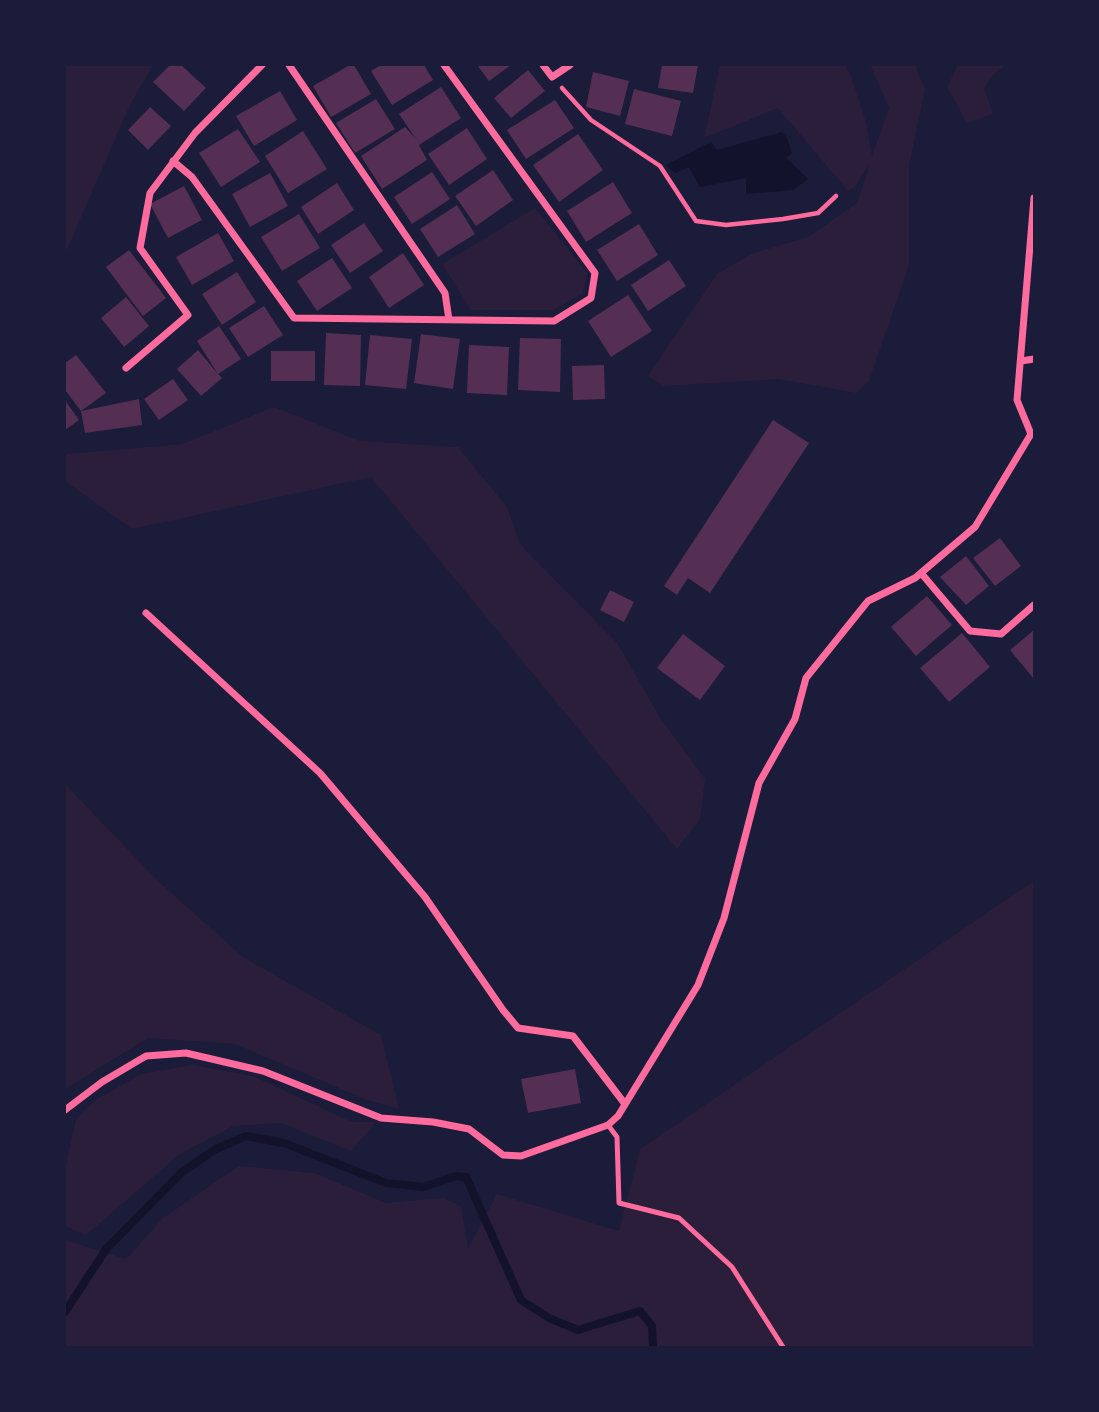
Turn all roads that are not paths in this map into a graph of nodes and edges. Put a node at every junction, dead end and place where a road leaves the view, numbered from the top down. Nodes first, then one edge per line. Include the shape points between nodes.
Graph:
1 (262, 65) edge
2 (289, 65) edge
3 (444, 65) edge
4 (543, 65) edge
5 (570, 65) edge
6 (173, 161) junction
7 (1034, 198) edge
8 (449, 320) junction
9 (1034, 359) edge
10 (1021, 361) junction
11 (126, 368) dead end
12 (921, 573) junction
13 (1034, 605) edge
14 (146, 613) dead end
15 (625, 1104) junction
16 (65, 1110) edge
17 (608, 1125) junction
18 (783, 1347) edge

1 - 6 street
2 - 8 street via 445,293
3 - 8 street via 595,273 591,298 554,321
4 - 5 street via 552,77
6 - 8 street via 192,177 294,318
6 - 11 street via 150,193 140,248 188,315
7 - 10 street
9 - 10 street
10 - 12 street via 1017,400 1031,434 975,527
12 - 13 street via 970,631 1001,634
12 - 15 street via 869,601 806,678 795,719 759,783 724,918 698,985
14 - 15 street via 320,773 425,897 518,1028 573,1036
15 - 17 street
16 - 17 street via 146,1056 186,1053 263,1071 381,1118 469,1129 503,1155 521,1156
17 - 18 lane via 617,1137 620,1203 680,1218 732,1267

